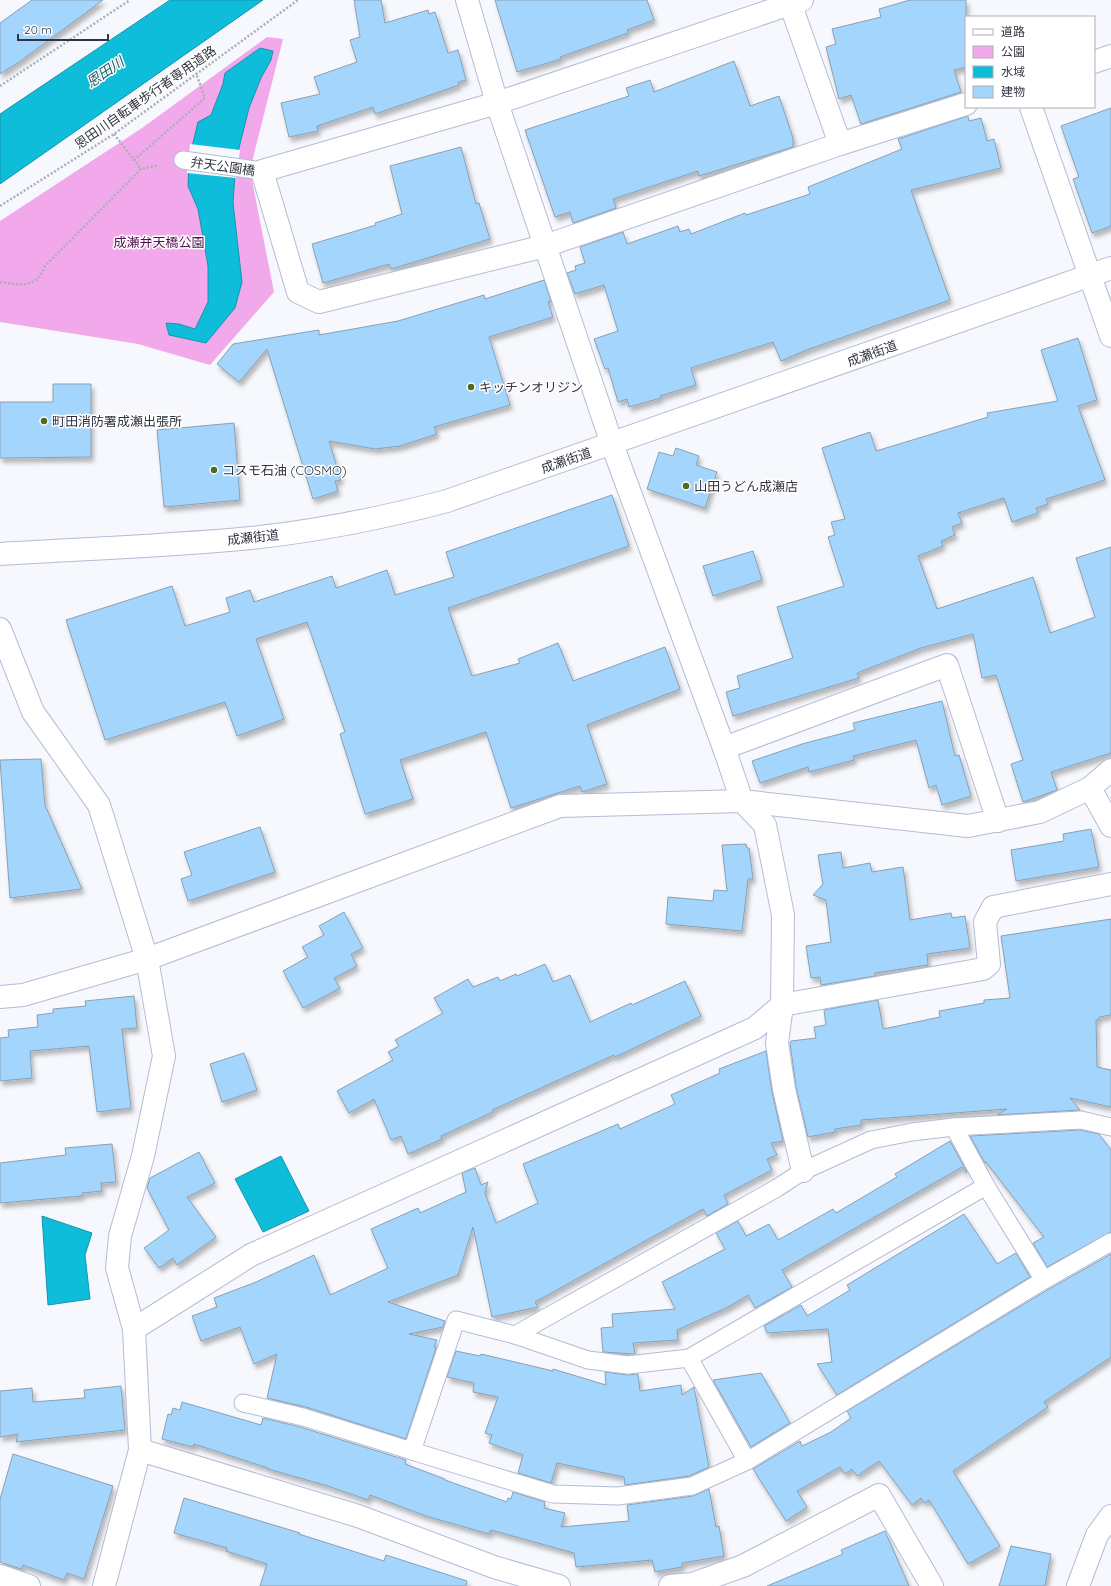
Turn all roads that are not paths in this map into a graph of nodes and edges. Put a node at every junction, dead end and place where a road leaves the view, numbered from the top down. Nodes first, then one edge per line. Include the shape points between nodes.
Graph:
1 (467, 0) edge
2 (794, 1) edge
3 (1111, 56) edge
4 (1095, 62) edge
5 (497, 103) junction
6 (965, 104) edge
7 (1031, 108) edge
8 (840, 144) junction
9 (183, 160) road end
10 (262, 171) junction
11 (545, 246) junction
12 (1111, 268) edge
13 (1090, 275) junction
14 (1111, 336) edge
15 (612, 444) junction
16 (0, 554) edge
17 (0, 629) edge
18 (724, 748) junction
19 (1111, 770) edge
20 (1090, 788) junction
21 (742, 801) junction
22 (998, 821) junction
23 (1111, 826) edge
24 (1111, 884) edge
25 (147, 959) junction
26 (0, 997) edge
27 (782, 1005) junction
28 (954, 1127) junction
29 (1111, 1127) edge
30 (803, 1171) junction
31 (986, 1186) junction
32 (1111, 1242) edge
33 (1044, 1280) junction
34 (134, 1329) junction
35 (515, 1335) junction
36 (689, 1358) junction
37 (243, 1403) dead end
38 (140, 1450) junction
39 (412, 1451) junction
40 (747, 1460) junction
41 (1111, 1516) edge
42 (0, 1576) edge
43 (29, 1586) edge
44 (104, 1586) edge
45 (559, 1586) edge
46 (670, 1586) edge
47 (932, 1586) edge
48 (1078, 1586) edge

1 - 5 street
2 - 5 street
2 - 8 street
3 - 4 street
5 - 10 street
5 - 11 street
6 - 8 street
7 - 13 street
8 - 11 street
9 - 10 lane, 弁天公園橋
10 - 11 street via 298,292 319,302
11 - 15 street
12 - 13 street, 成瀬街道
13 - 14 street
13 - 15 street, 成瀬街道
15 - 16 street, 成瀬街道 via 447,501 354,522 244,538
15 - 18 street
17 - 25 street via 33,712 99,805
18 - 21 street
18 - 22 street via 947,664
19 - 20 street
20 - 22 street via 1040,812
20 - 23 street
21 - 22 street via 968,826
21 - 25 street via 560,806
21 - 27 street via 765,825 767,833 782,915
24 - 27 street via 993,907 985,922 989,964 983,969
25 - 26 street via 23,995
25 - 34 street via 164,1056 143,1156 120,1236 117,1268
27 - 30 street via 777,1043 784,1089
27 - 34 street via 755,1028 251,1255
28 - 29 lane via 1081,1120
28 - 30 lane via 871,1140
28 - 31 lane
30 - 35 lane
31 - 33 lane
31 - 36 lane
32 - 33 lane
33 - 40 lane
34 - 38 street
35 - 36 lane via 588,1360 628,1365
35 - 39 lane via 456,1320
36 - 40 lane
37 - 39 lane via 303,1417
38 - 44 street
38 - 45 street via 358,1516 494,1567
39 - 40 lane via 553,1494 618,1496 692,1486
41 - 48 street via 1097,1535
42 - 43 street
46 - 47 street via 692,1584 742,1566 879,1495

